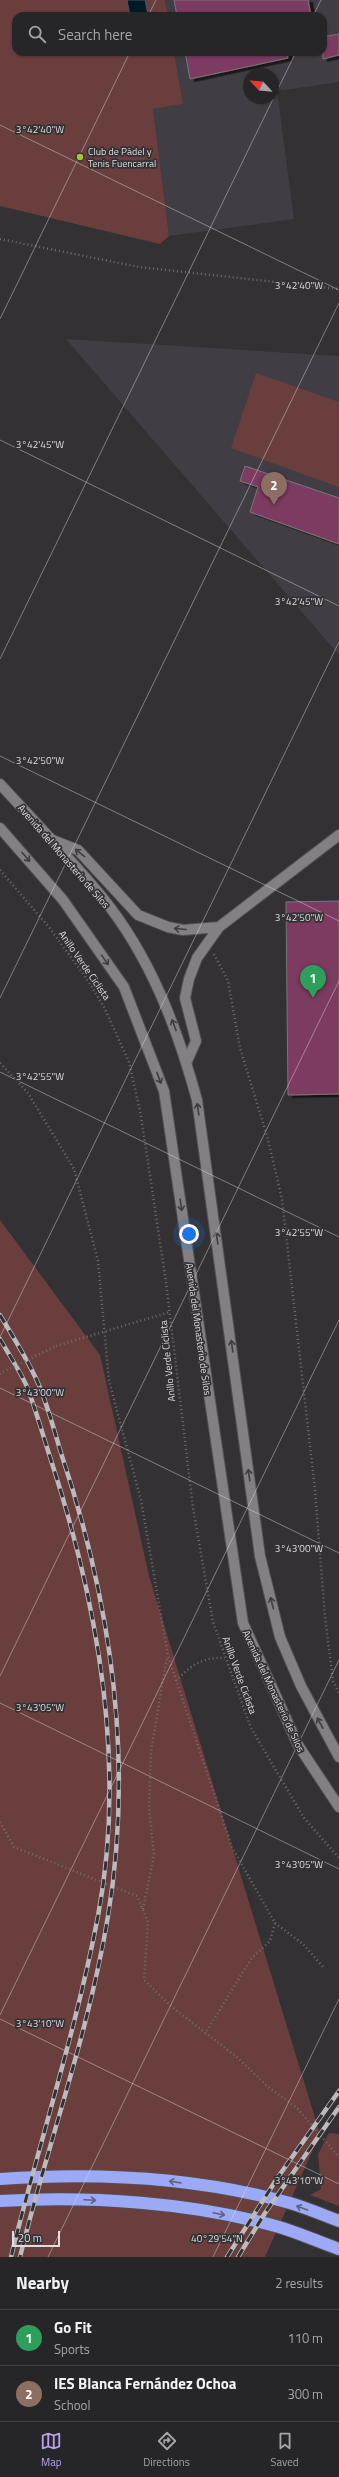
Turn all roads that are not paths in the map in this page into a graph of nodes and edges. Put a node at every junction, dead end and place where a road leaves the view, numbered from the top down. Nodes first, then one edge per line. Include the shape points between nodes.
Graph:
1 (0, 784) edge
2 (0, 828) edge
3 (339, 835) edge
4 (50, 839) junction
5 (219, 927) junction
6 (187, 1061) junction
7 (339, 1757) edge
8 (339, 1807) edge
9 (58, 2175) junction
10 (0, 2179) edge
11 (0, 2183) edge
12 (51, 2198) junction
13 (0, 2201) edge
14 (0, 2207) edge
15 (339, 2221) edge
16 (339, 2249) edge

1 - 4 street, Avenida del Monasterio de Silos
2 -> 8 street, Avenida del Monasterio de Silos via 63,900 124,987 164,1091 243,1623 298,1745
3 - 5 street
5 -> 4 street via 175,928 138,915 78,850
6 -> 4 street, Avenida del Monasterio de Silos via 161,992 143,958 103,898
5 - 6 street via 197,958 186,988 186,1007 196,1041
7 -> 6 street, Avenida del Monasterio de Silos via 300,1686 280,1637 260,1556 197,1100
9 - 10 highway
9 - 11 highway
15 -> 9 highway via 291,2203 213,2187 137,2177
12 - 13 highway
12 - 14 highway
12 -> 16 highway via 131,2202 211,2213 279,2227

